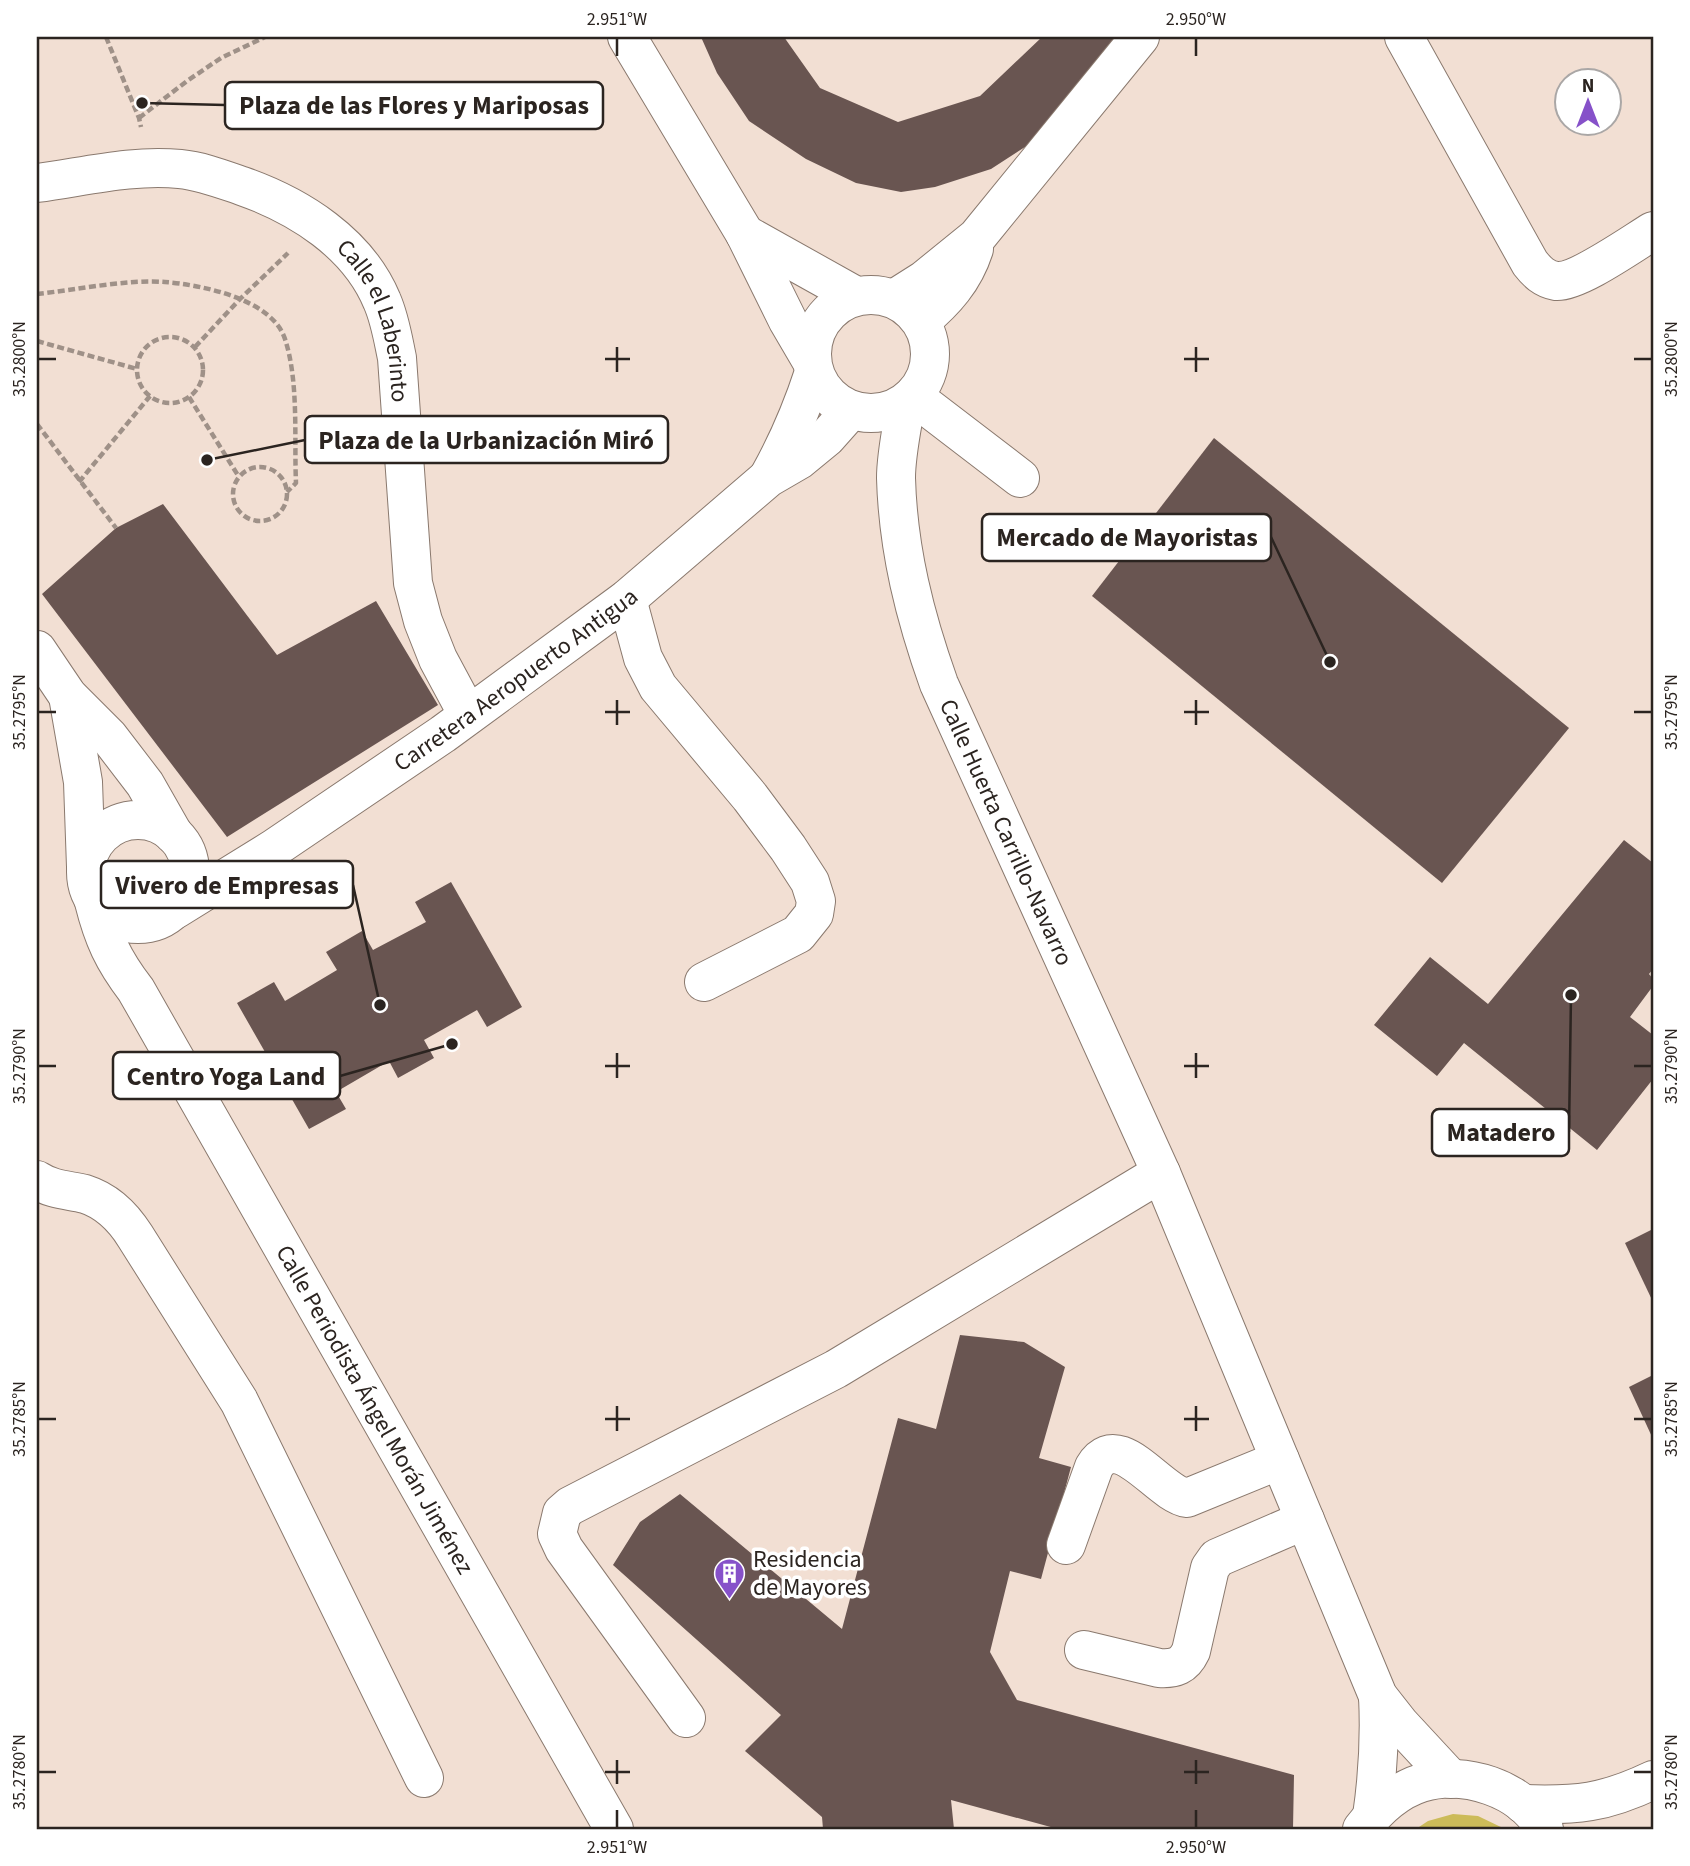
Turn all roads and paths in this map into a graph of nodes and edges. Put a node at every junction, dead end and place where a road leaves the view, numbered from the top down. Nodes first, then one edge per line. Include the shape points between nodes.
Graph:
1 (106, 37) edge
2 (265, 37) edge
3 (627, 37) edge
4 (1140, 37) edge
5 (1404, 37) edge
6 (139, 118) junction
7 (147, 169) junction
8 (37, 183) edge
9 (318, 224) junction
10 (1653, 231) edge
11 (745, 234) junction
12 (37, 294) edge
13 (856, 296) junction
14 (240, 299) junction
15 (908, 310) junction
16 (37, 341) edge
17 (195, 347) junction
18 (813, 367) junction
19 (137, 369) junction
20 (150, 396) junction
21 (189, 397) junction
22 (909, 400) junction
23 (856, 411) junction
24 (37, 424) edge
25 (239, 477) junction
26 (896, 477) junction
27 (768, 478) junction
28 (1020, 478) dead end
29 (79, 482) junction
30 (287, 492) junction
31 (116, 528) dead end
32 (627, 599) junction
33 (37, 650) edge
34 (68, 695) junction
35 (468, 715) junction
36 (179, 841) junction
37 (249, 864) junction
38 (90, 886) junction
39 (163, 916) junction
40 (704, 982) dead end
41 (136, 990) junction
42 (1161, 1173) junction
43 (37, 1180) edge
44 (1280, 1460) junction
45 (1305, 1520) junction
46 (1066, 1545) dead end
47 (1084, 1650) dead end
48 (1378, 1696) junction
49 (686, 1718) dead end
50 (424, 1778) dead end
51 (1451, 1779) junction
52 (1638, 1787) edge
53 (1533, 1816) edge
54 (1367, 1822) edge
55 (614, 1829) edge
56 (1592, 1829) edge

1 - 6 path
2 - 6 path via 221,58
3 - 11 street
4 - 15 street via 977,237
5 - 10 street via 1539,273 1558,281 1573,278
6 - 7 path
7 - 8 street, Calle el Laberinto
7 - 9 street, Calle el Laberinto via 209,175 293,208
9 - 14 path
9 - 35 street, Calle el Laberinto via 355,257 390,322 397,358 413,583 438,660
11 - 13 street
11 - 18 street
12 - 14 path via 164,282
13 - 15 street via 876,294
13 - 18 street via 821,321 813,341
14 - 17 path
14 - 30 path via 271,318 284,336 292,369 296,483
15 - 22 street via 928,336 931,352 926,376
16 - 19 path
17 - 19 path via 186,340 164,337 144,349
17 - 21 path via 204,369
18 - 23 street via 829,395
18 - 27 street, Carretera Aeropuerto Antigua via 803,409
19 - 20 path
20 - 21 path via 170,403
20 - 29 path
21 - 25 path
22 - 23 street via 884,412
22 - 26 street, Calle Huerta Carrillo-Navarro
22 - 28 street
23 - 26 street, Calle Huerta Carrillo-Navarro
23 - 27 street, Carretera Aeropuerto Antigua via 799,460
24 - 29 path
25 - 30 path via 264,467 280,475
25 - 30 path via 234,502 252,519 277,515
26 - 42 street, Calle Huerta Carrillo-Navarro via 907,581 939,684
27 - 32 street, Carretera Aeropuerto Antigua
29 - 31 path
32 - 35 street, Carretera Aeropuerto Antigua
32 - 40 street via 643,658 658,687 750,797 810,882 817,901 814,914 798,934
33 - 34 street
34 - 36 street via 109,737 145,784
34 - 38 street, Calle Periodista Ángel Morán Jiménez via 83,782
35 - 37 street, Carretera Aeropuerto Antigua
36 - 37 street via 204,856
36 - 38 street via 160,825 144,821 127,821 111,828 89,852
36 - 39 street via 189,862 190,879 185,895
37 - 39 street, Carretera Aeropuerto Antigua
38 - 39 street via 109,916 129,924
38 - 41 street, Calle Periodista Ángel Morán Jiménez via 102,933
39 - 41 street via 143,944
41 - 55 street, Calle Periodista Ángel Morán Jiménez
42 - 44 street, Calle Huerta Carrillo-Navarro
42 - 49 street via 836,1368 562,1513 557,1535 564,1549
43 - 50 street via 100,1200 126,1222 239,1401
44 - 45 street, Calle Huerta Carrillo-Navarro
44 - 46 street via 1187,1498 1177,1496 1128,1457 1107,1454 1094,1467
45 - 47 street via 1217,1558 1210,1568 1191,1651 1180,1666 1159,1668
45 - 48 street, Calle Huerta Carrillo-Navarro
48 - 51 street
48 - 54 street via 1378,1763
51 - 53 street via 1486,1784
51 - 54 street via 1421,1783 1394,1796
52 - 53 street via 1591,1802 1557,1805
52 - 56 street

